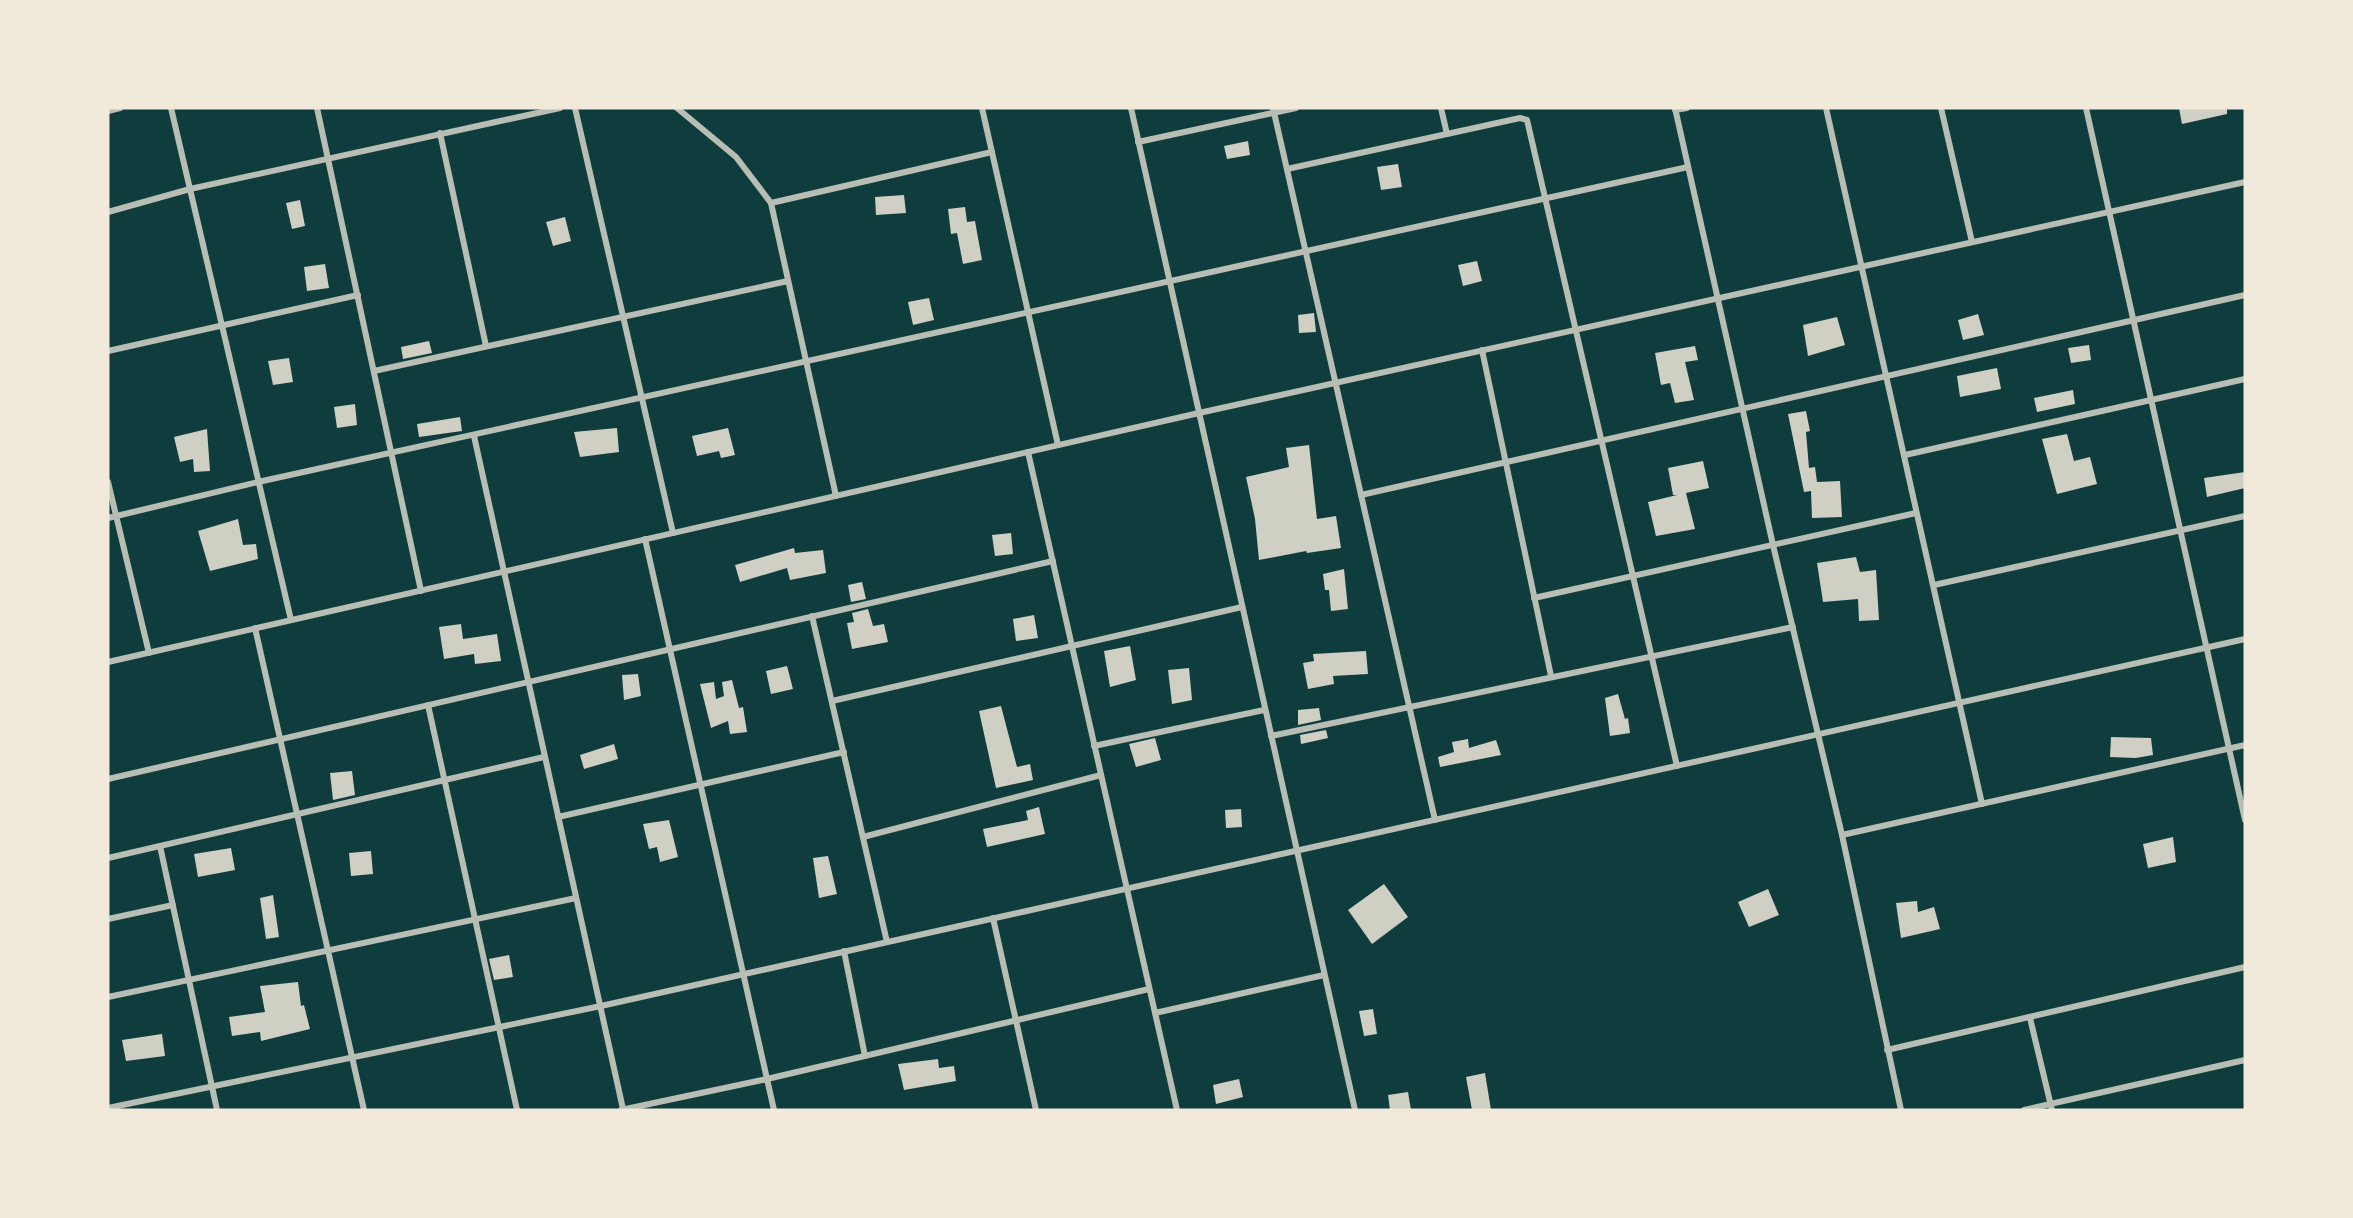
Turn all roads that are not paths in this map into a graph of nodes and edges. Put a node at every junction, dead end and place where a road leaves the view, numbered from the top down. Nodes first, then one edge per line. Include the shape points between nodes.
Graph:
1 (120, 108) edge
2 (171, 108) edge
3 (317, 108) edge
4 (560, 108) edge
5 (575, 108) edge
6 (677, 108) edge
7 (982, 108) edge
8 (1131, 108) edge
9 (1296, 108) edge
10 (1442, 108) edge
11 (1687, 108) edge
12 (1826, 108) edge
13 (1941, 108) edge
14 (2086, 108) edge
15 (1675, 109) edge
16 (1273, 110) edge
17 (108, 111) edge
18 (440, 134) junction
19 (1448, 134) junction
20 (1138, 142) junction
21 (992, 152) junction
22 (328, 159) junction
23 (1688, 167) junction
24 (1287, 169) junction
25 (2245, 182) edge
26 (190, 189) junction
27 (1546, 199) junction
28 (771, 202) junction
29 (2110, 211) junction
30 (108, 212) edge
31 (1972, 242) junction
32 (1306, 252) junction
33 (1862, 266) junction
34 (788, 281) junction
35 (1169, 282) junction
36 (358, 295) junction
37 (2245, 295) edge
38 (1718, 298) junction
39 (1028, 313) junction
40 (623, 317) junction
41 (2134, 320) junction
42 (221, 324) junction
43 (1575, 330) junction
44 (486, 346) junction
45 (1482, 350) junction
46 (108, 351) edge
47 (806, 362) junction
48 (374, 371) junction
49 (1887, 376) junction
50 (2245, 379) edge
51 (1336, 382) junction
52 (642, 398) junction
53 (2152, 400) junction
54 (1743, 408) junction
55 (1199, 413) junction
56 (474, 436) junction
57 (1601, 441) junction
58 (1058, 445) junction
59 (1028, 452) junction
60 (392, 453) junction
61 (1905, 455) junction
62 (1506, 462) junction
63 (108, 482) edge
64 (258, 482) junction
65 (1361, 495) junction
66 (836, 496) junction
67 (1916, 513) junction
68 (118, 516) junction
69 (2245, 516) edge
70 (108, 518) edge
71 (2181, 530) junction
72 (673, 533) junction
73 (645, 540) junction
74 (1773, 545) junction
75 (1053, 561) junction
76 (504, 573) junction
77 (1632, 577) junction
78 (1934, 585) junction
79 (422, 591) junction
80 (1534, 598) junction
81 (1242, 607) junction
82 (812, 616) junction
83 (291, 620) junction
84 (1793, 627) junction
85 (255, 628) junction
86 (2245, 639) edge
87 (1072, 646) junction
88 (2207, 648) junction
89 (670, 649) junction
90 (149, 653) junction
91 (1651, 655) junction
92 (108, 662) edge
93 (1551, 676) junction
94 (527, 683) junction
95 (832, 701) junction
96 (1961, 703) junction
97 (428, 705) junction
98 (1409, 706) junction
99 (1264, 710) junction
100 (1817, 735) junction
101 (1271, 736) junction
102 (280, 738) junction
103 (2245, 745) edge
104 (1094, 746) junction
105 (2229, 748) junction
106 (844, 752) junction
107 (544, 757) junction
108 (1677, 766) junction
109 (1101, 775) junction
110 (108, 779) edge
111 (444, 779) junction
112 (701, 784) junction
113 (1983, 804) junction
114 (297, 814) junction
115 (558, 818) junction
116 (1435, 820) junction
117 (2245, 820) edge
118 (1842, 835) junction
119 (863, 837) junction
120 (160, 846) junction
121 (1297, 851) junction
122 (108, 858) edge
123 (1127, 889) junction
124 (576, 898) junction
125 (173, 906) junction
126 (993, 918) junction
127 (108, 919) edge
128 (475, 919) junction
129 (887, 942) junction
130 (328, 951) junction
131 (844, 951) junction
132 (2245, 968) edge
133 (743, 973) junction
134 (1324, 975) junction
135 (189, 980) junction
136 (1149, 988) junction
137 (108, 997) edge
138 (601, 1006) junction
139 (1155, 1013) junction
140 (2030, 1018) junction
141 (1015, 1019) junction
142 (499, 1027) junction
143 (1887, 1050) junction
144 (865, 1056) junction
145 (352, 1060) junction
146 (2245, 1060) edge
147 (767, 1079) junction
148 (212, 1086) junction
149 (2051, 1107) edge
150 (108, 1108) edge
151 (217, 1110) edge
152 (364, 1110) edge
153 (517, 1110) edge
154 (621, 1110) edge
155 (774, 1110) edge
156 (1034, 1110) edge
157 (1177, 1110) edge
158 (1355, 1110) edge
159 (1900, 1110) edge
160 (2025, 1110) edge

1 - 17 street
2 - 26 street
3 - 22 street
4 - 18 street
5 - 40 street
6 - 28 street via 736,158
7 - 21 street
8 - 20 street
9 - 16 street
10 - 19 street
11 - 15 street
12 - 33 street
13 - 31 street
14 - 29 street
15 - 23 street
16 - 20 street
16 - 24 street
18 - 22 street
18 - 44 street
19 - 24 street
19 - 27 street via 1520,118 1527,120
20 - 35 street
21 - 28 street
21 - 39 street
22 - 26 street
22 - 36 street
23 - 27 street
23 - 38 street
24 - 32 street
25 - 29 street
26 - 30 street
26 - 42 street
27 - 32 street
27 - 43 street
28 - 34 street
29 - 31 street
29 - 41 street
31 - 33 street
32 - 35 street
32 - 51 street
33 - 38 street
33 - 49 street
34 - 40 street
34 - 47 street
35 - 39 street
35 - 55 street
36 - 42 street
36 - 48 street
37 - 41 street
38 - 43 street
38 - 54 street
39 - 47 street
39 - 58 street
40 - 44 street
40 - 52 street
41 - 49 street
41 - 53 street
42 - 46 street
42 - 64 street
43 - 45 street
43 - 57 street
44 - 48 street
45 - 51 street
45 - 62 street
47 - 52 street
47 - 66 street
48 - 60 street
49 - 54 street
49 - 61 street
50 - 53 street
51 - 55 street
51 - 65 street
52 - 56 street
52 - 72 street
53 - 61 street
53 - 71 street
54 - 57 street
54 - 74 street
55 - 58 street
55 - 81 street
56 - 60 street
56 - 76 street
57 - 62 street
57 - 77 street
58 - 59 street
59 - 66 street
59 - 75 street
60 - 64 street
60 - 79 street
61 - 67 street
62 - 65 street
62 - 80 street
63 - 68 street
64 - 68 street
64 - 83 street
65 - 98 street
66 - 72 street
67 - 74 street
67 - 78 street
68 - 70 street
68 - 90 street
69 - 71 street
71 - 78 street
71 - 88 street
72 - 73 street
73 - 76 street
73 - 89 street
74 - 77 street
74 - 84 street
75 - 82 street
75 - 87 street
76 - 79 street
76 - 94 street
77 - 80 street
77 - 91 street
78 - 96 street
79 - 83 street
80 - 93 street
81 - 87 street
81 - 99 street
82 - 89 street
82 - 95 street
83 - 85 street
84 - 91 street
84 - 100 street
85 - 90 street
85 - 102 street
86 - 88 street
87 - 95 street
87 - 104 street
88 - 96 street
88 - 105 street
89 - 94 street
89 - 112 street
90 - 92 street
91 - 93 street
91 - 108 street
93 - 98 street
94 - 97 street
94 - 107 street
95 - 106 street
96 - 100 street
96 - 113 street
97 - 102 street
97 - 111 street
98 - 101 street
98 - 116 street
99 - 101 street
99 - 104 street
100 - 108 street
100 - 118 street
101 - 121 street
102 - 110 street
102 - 114 street
103 - 105 street
104 - 109 street
105 - 113 street
105 - 117 street
106 - 112 street
106 - 119 street
107 - 111 street
107 - 115 street
108 - 116 street
109 - 119 street
109 - 123 street
111 - 114 street
111 - 128 street
112 - 115 street
112 - 133 street
113 - 118 street
114 - 120 street
114 - 130 street
115 - 124 street
116 - 121 street
118 - 143 street
119 - 129 street
120 - 122 street
120 - 125 street
121 - 123 street
121 - 134 street
123 - 126 street
123 - 136 street
124 - 128 street
124 - 138 street
125 - 127 street
125 - 135 street
126 - 129 street
126 - 141 street
128 - 130 street
128 - 142 street
129 - 131 street
130 - 135 street
130 - 145 street
131 - 133 street
131 - 144 street
132 - 140 street
133 - 138 street
133 - 147 street
134 - 139 street
134 - 158 street
135 - 137 street
135 - 148 street
136 - 139 street
136 - 141 street
138 - 142 street
138 - 154 street
139 - 157 street
140 - 143 street
140 - 149 street
141 - 144 street
141 - 156 street
142 - 145 street
142 - 153 street
143 - 159 street
144 - 147 street
145 - 148 street
145 - 152 street
146 - 149 street
147 - 154 street
147 - 155 street
148 - 150 street
148 - 151 street
149 - 160 street

